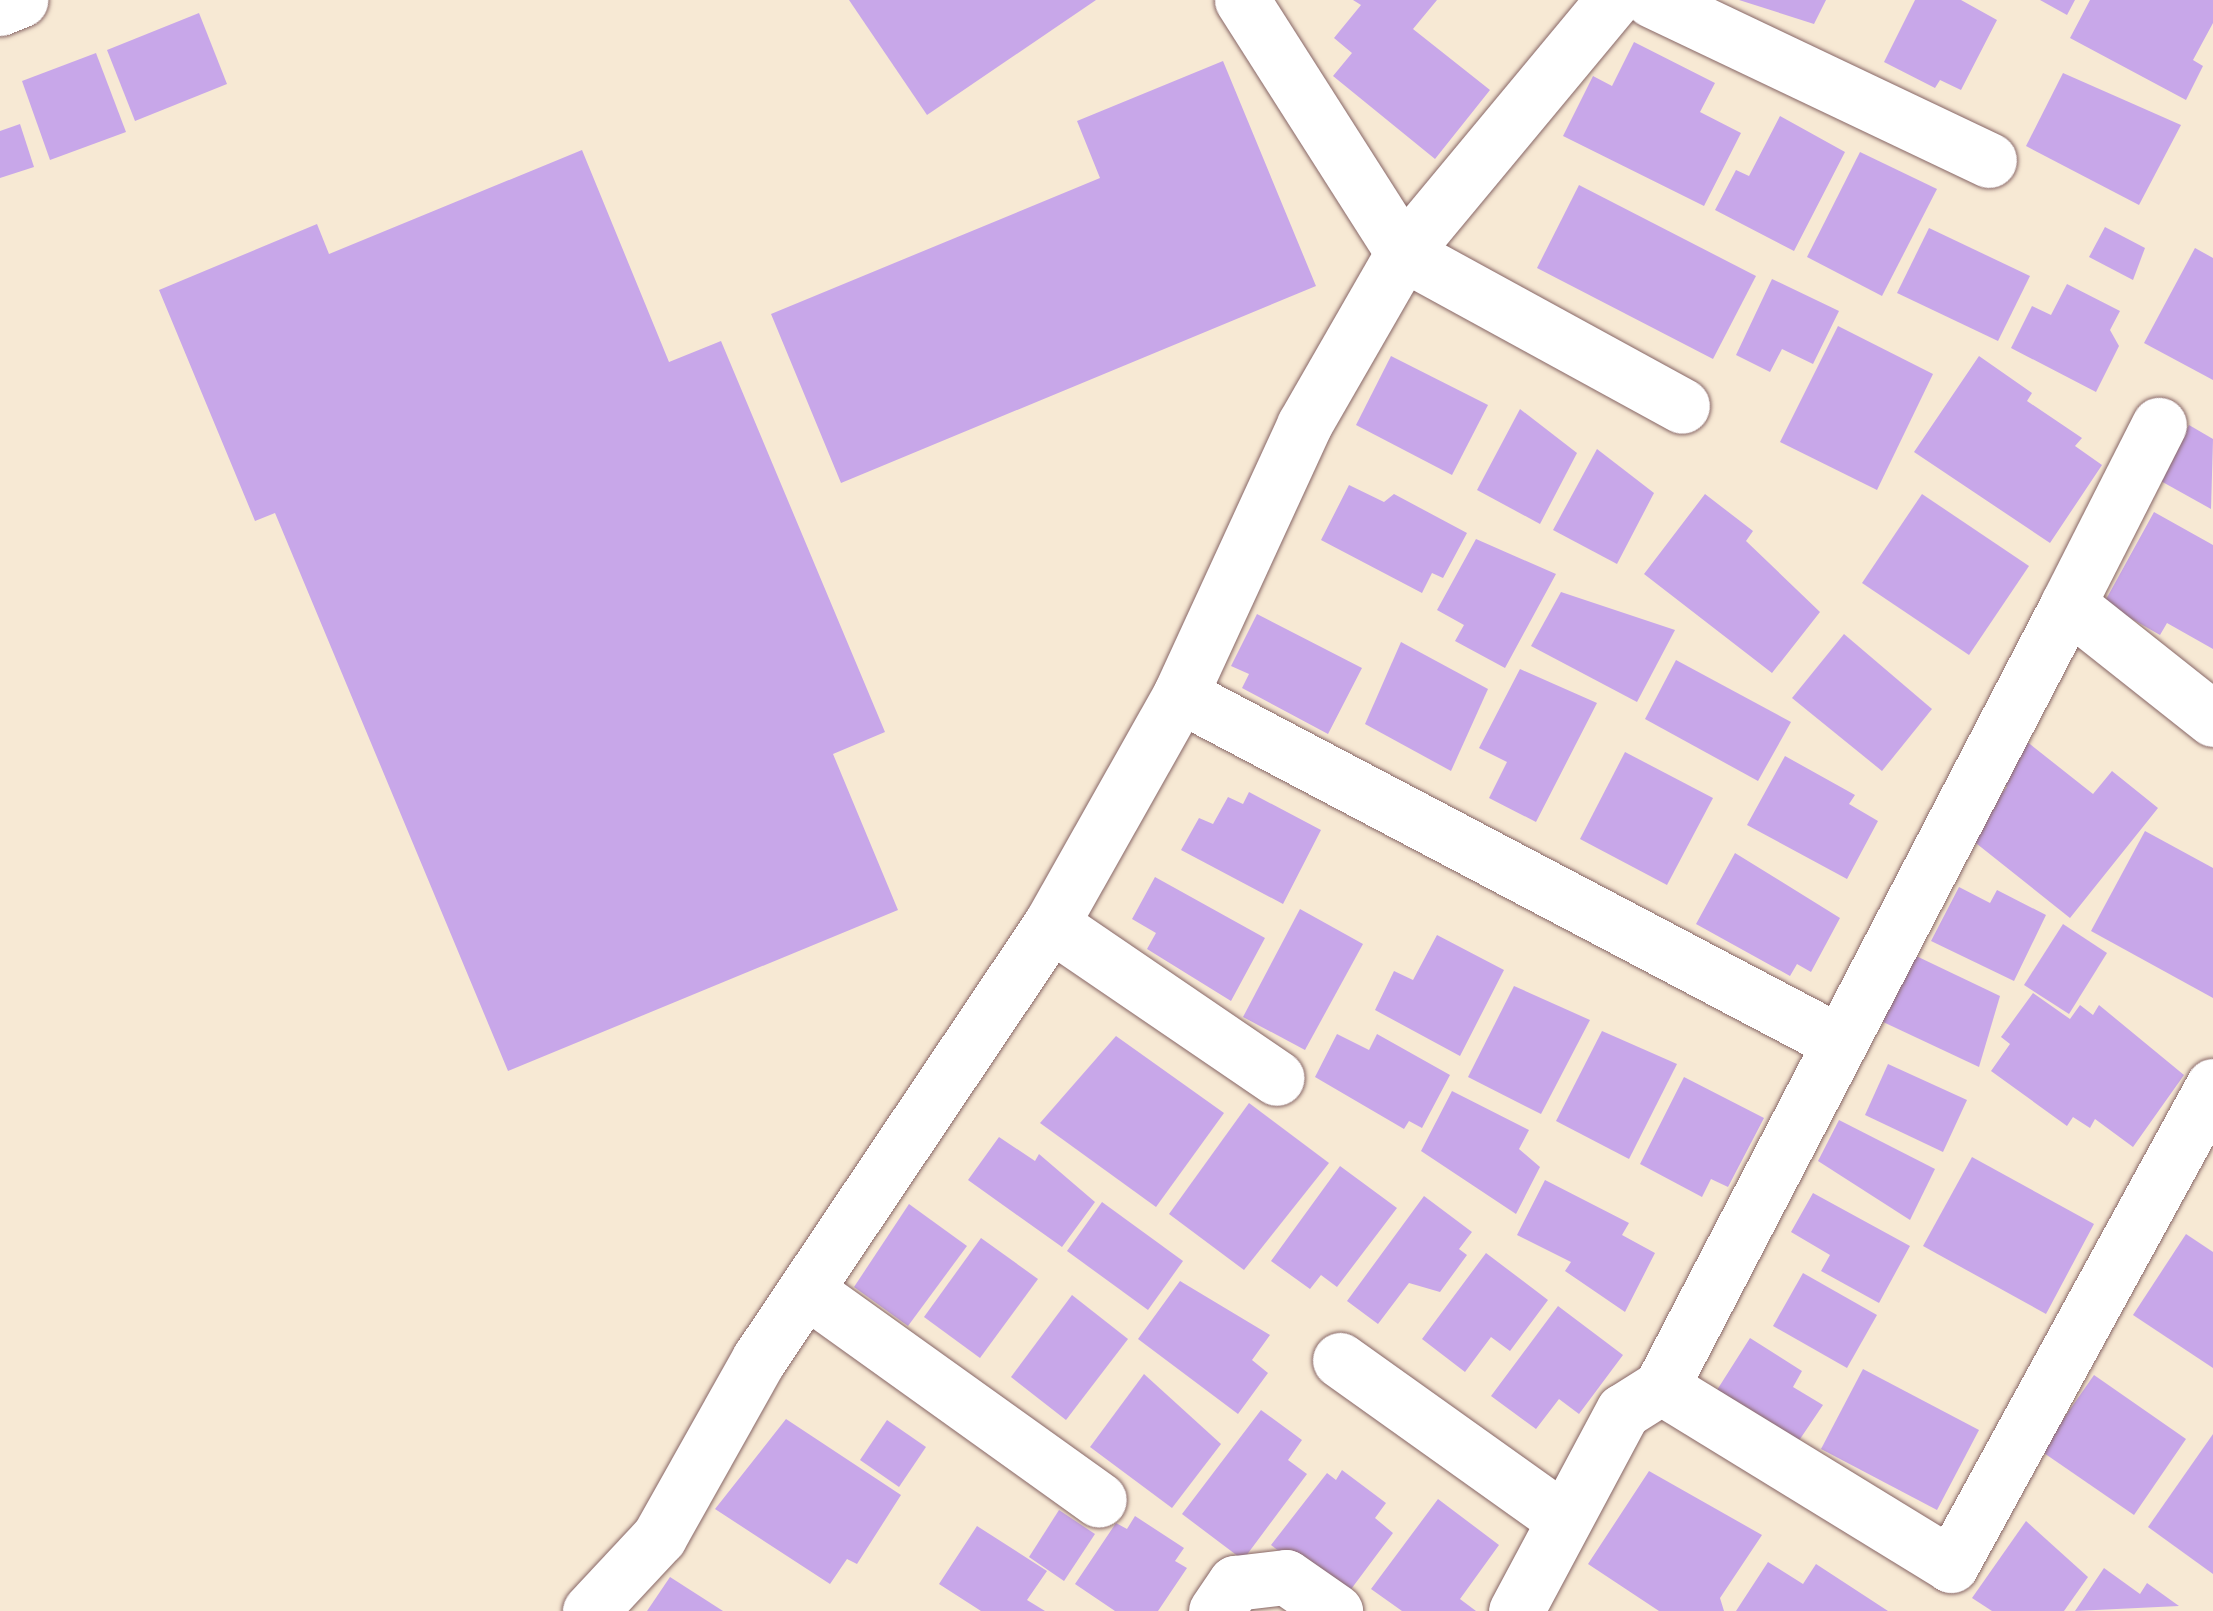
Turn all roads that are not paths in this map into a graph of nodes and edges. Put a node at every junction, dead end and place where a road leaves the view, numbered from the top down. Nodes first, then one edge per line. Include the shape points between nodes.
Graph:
1 (20, 0) edge
2 (1242, 0) edge
3 (1614, 0) edge
4 (1652, 0) edge
5 (0, 8) edge
6 (1989, 160) dead end
7 (1404, 252) junction
8 (1682, 406) dead end
9 (2159, 425) dead end
10 (2068, 604) junction
11 (1180, 695) junction
12 (2213, 719) edge
13 (1051, 924) junction
14 (1839, 1042) junction
15 (1277, 1078) dead end
16 (2213, 1086) edge
17 (806, 1290) junction
18 (1340, 1360) dead end
19 (1660, 1388) junction
20 (1099, 1500) dead end
21 (1563, 1519) junction
22 (590, 1611) edge
23 (1216, 1611) edge
24 (1335, 1611) edge
25 (1516, 1611) edge

1 - 5 street
2 - 7 street
3 - 7 street
4 - 6 street
7 - 8 street
7 - 11 street via 1304,425
9 - 10 street
10 - 12 street
10 - 14 street
11 - 13 street
11 - 14 street
13 - 15 street
13 - 17 street
14 - 19 street
16 - 19 street via 1950,1564
17 - 20 street
17 - 22 street via 659,1537
18 - 21 street
19 - 21 street via 1623,1412
21 - 25 street
23 - 24 street via 1235,1582 1286,1577

